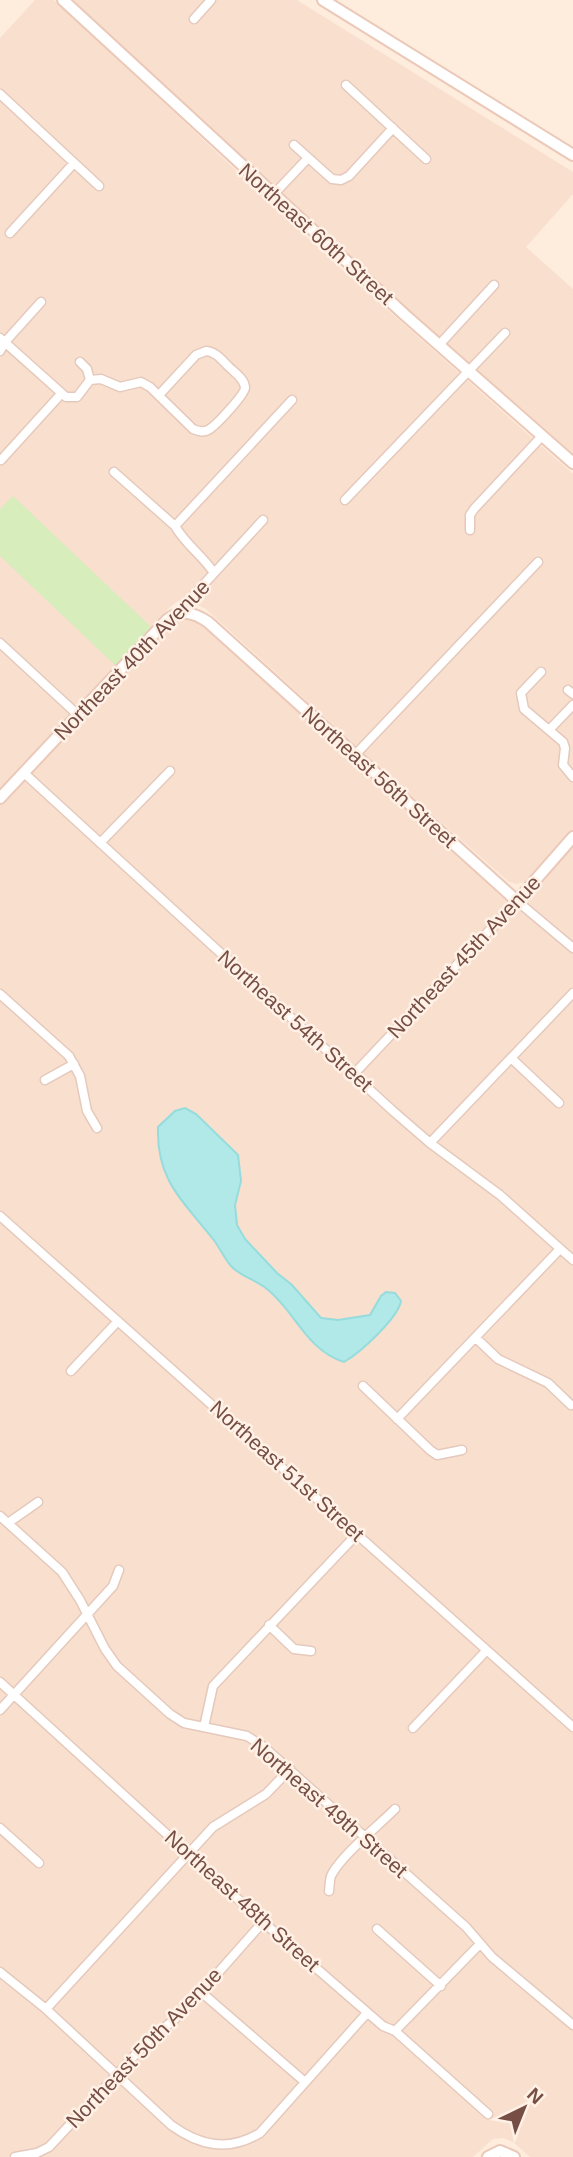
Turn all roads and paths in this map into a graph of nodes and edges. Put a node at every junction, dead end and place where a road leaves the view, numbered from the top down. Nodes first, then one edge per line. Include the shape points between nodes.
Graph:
1 (63, 0) edge
2 (323, 0) edge
3 (208, 1) edge
4 (194, 19) dead end
5 (346, 85) dead end
6 (2, 99) edge
7 (393, 128) junction
8 (294, 145) dead end
9 (573, 155) edge
10 (308, 158) junction
11 (426, 159) dead end
12 (74, 163) junction
13 (99, 186) dead end
14 (273, 195) junction
15 (10, 233) dead end
16 (494, 285) dead end
17 (41, 302) dead end
18 (505, 332) dead end
19 (2, 340) edge
20 (439, 345) junction
21 (0, 351) edge
22 (80, 362) dead end
23 (468, 371) junction
24 (90, 380) junction
25 (61, 394) junction
26 (159, 395) junction
27 (292, 400) dead end
28 (542, 436) junction
29 (1, 460) edge
30 (573, 463) edge
31 (114, 472) dead end
32 (345, 500) dead end
33 (263, 520) dead end
34 (175, 526) junction
35 (470, 530) dead end
36 (538, 562) dead end
37 (214, 573) junction
38 (182, 612) junction
39 (0, 643) edge
40 (541, 672) dead end
41 (573, 705) edge
42 (78, 716) junction
43 (550, 730) junction
44 (355, 755) junction
45 (170, 771) dead end
46 (24, 773) junction
47 (573, 777) edge
48 (0, 799) edge
49 (573, 837) edge
50 (100, 843) junction
51 (517, 901) junction
52 (573, 948) edge
53 (573, 992) edge
54 (0, 993) edge
55 (511, 1058) junction
56 (74, 1064) junction
57 (353, 1075) junction
58 (45, 1080) dead end
59 (559, 1103) dead end
60 (97, 1128) dead end
61 (430, 1143) junction
62 (0, 1216) edge
63 (560, 1249) junction
64 (573, 1259) edge
65 (118, 1321) junction
66 (476, 1338) junction
67 (71, 1371) dead end
68 (363, 1385) dead end
69 (571, 1405) dead end
70 (397, 1419) junction
71 (462, 1450) dead end
72 (38, 1502) dead end
73 (0, 1516) edge
74 (8, 1523) junction
75 (357, 1534) junction
76 (119, 1570) dead end
77 (87, 1615) junction
78 (269, 1625) junction
79 (311, 1651) dead end
80 (486, 1651) junction
81 (0, 1682) edge
82 (12, 1695) junction
83 (0, 1710) edge
84 (204, 1727) junction
85 (573, 1727) edge
86 (413, 1728) dead end
87 (290, 1769) junction
88 (395, 1809) dead end
89 (0, 1828) edge
90 (365, 1837) junction
91 (188, 1853) junction
92 (39, 1863) dead end
93 (329, 1891) dead end
94 (263, 1922) junction
95 (377, 1929) dead end
96 (480, 1944) junction
97 (0, 1972) edge
98 (441, 1986) junction
99 (201, 1992) junction
100 (46, 2009) junction
101 (367, 2014) junction
102 (573, 2025) edge
103 (395, 2031) junction
104 (117, 2073) junction
105 (305, 2082) junction
106 (488, 2114) dead end
107 (15, 2157) edge
108 (488, 2157) edge
109 (514, 2157) edge

1 - 14 street, Northeast 60th Street
2 - 9 street
3 - 4 street
5 - 7 street
6 - 12 street
7 - 10 street via 341,180 332,179
7 - 11 street
8 - 10 street
10 - 14 street
12 - 13 street
12 - 15 street
14 - 20 street, Northeast 60th Street
16 - 20 street
17 - 19 street
18 - 23 street
19 - 21 street
19 - 25 street
20 - 23 street, Northeast 60th Street
22 - 24 street
23 - 28 street, Northeast 60th Street
23 - 32 street
24 - 25 street via 77,397
24 - 26 street via 120,387 141,382
25 - 29 street
26 - 26 street via 190,426 203,432 240,398 245,386 216,355 206,351 196,355
27 - 34 street
28 - 30 street, Northeast 60th Street
28 - 35 street via 474,509
31 - 34 street
33 - 37 street, Northeast 40th Avenue
34 - 37 street
36 - 44 street
37 - 38 street, Northeast 40th Avenue
38 - 42 street, Northeast 40th Avenue via 167,620
38 - 44 street, Northeast 56th Street via 208,622
39 - 42 street
40 - 43 street via 521,693 524,709
41 - 43 street
42 - 46 street, Northeast 40th Avenue
43 - 47 street via 564,745 563,765
44 - 51 street, Northeast 56th Street
45 - 50 street
46 - 48 street, Northeast 40th Avenue
46 - 50 street, Northeast 54th Street
49 - 51 street, Northeast 45th Avenue
50 - 57 street, Northeast 54th Street
51 - 52 street, Northeast 56th Street
51 - 57 street, Northeast 45th Avenue
53 - 55 street
54 - 56 street
55 - 59 street
55 - 61 street
56 - 58 street
56 - 60 street via 87,1111
57 - 61 street, Northeast 54th Street
61 - 63 street, Northeast 54th Street via 500,1195
62 - 65 street, Northeast 51st Street
63 - 64 street, Northeast 54th Street
63 - 66 street
65 - 67 street
65 - 75 street, Northeast 51st Street
66 - 69 street via 498,1359 538,1377
66 - 70 street
68 - 70 street
70 - 71 street via 438,1455
72 - 74 street
73 - 74 street, Northeast 49th Street
74 - 77 street, Northeast 49th Street via 62,1572
75 - 78 street
75 - 80 street, Northeast 51st Street
76 - 77 street via 113,1586
77 - 82 street
77 - 84 street, Northeast 49th Street via 117,1666 170,1714
78 - 79 street via 294,1649
78 - 84 street via 213,1686
80 - 85 street, Northeast 51st Street
80 - 86 street
81 - 82 street, Northeast 48th Street
82 - 83 street
82 - 91 street, Northeast 48th Street
84 - 87 street, Northeast 49th Street via 247,1736
87 - 90 street, Northeast 49th Street
87 - 91 street via 266,1794 213,1827
88 - 90 street
89 - 92 street
90 - 93 street via 331,1875
90 - 96 street, Northeast 49th Street
91 - 94 street, Northeast 48th Street
91 - 100 street
94 - 99 street, Northeast 50th Avenue
94 - 101 street, Northeast 48th Street
95 - 98 street
96 - 98 street
96 - 102 street, Northeast 49th Street
97 - 100 street
98 - 103 street
99 - 104 street, Northeast 50th Avenue
99 - 105 street
100 - 104 street
101 - 103 street, Northeast 48th Street
101 - 105 street
103 - 106 street, Northeast 48th Street
104 - 105 street via 185,2135 220,2146 247,2140 272,2122
104 - 107 street, Northeast 50th Avenue via 49,2147
108 - 109 street via 500,2151

